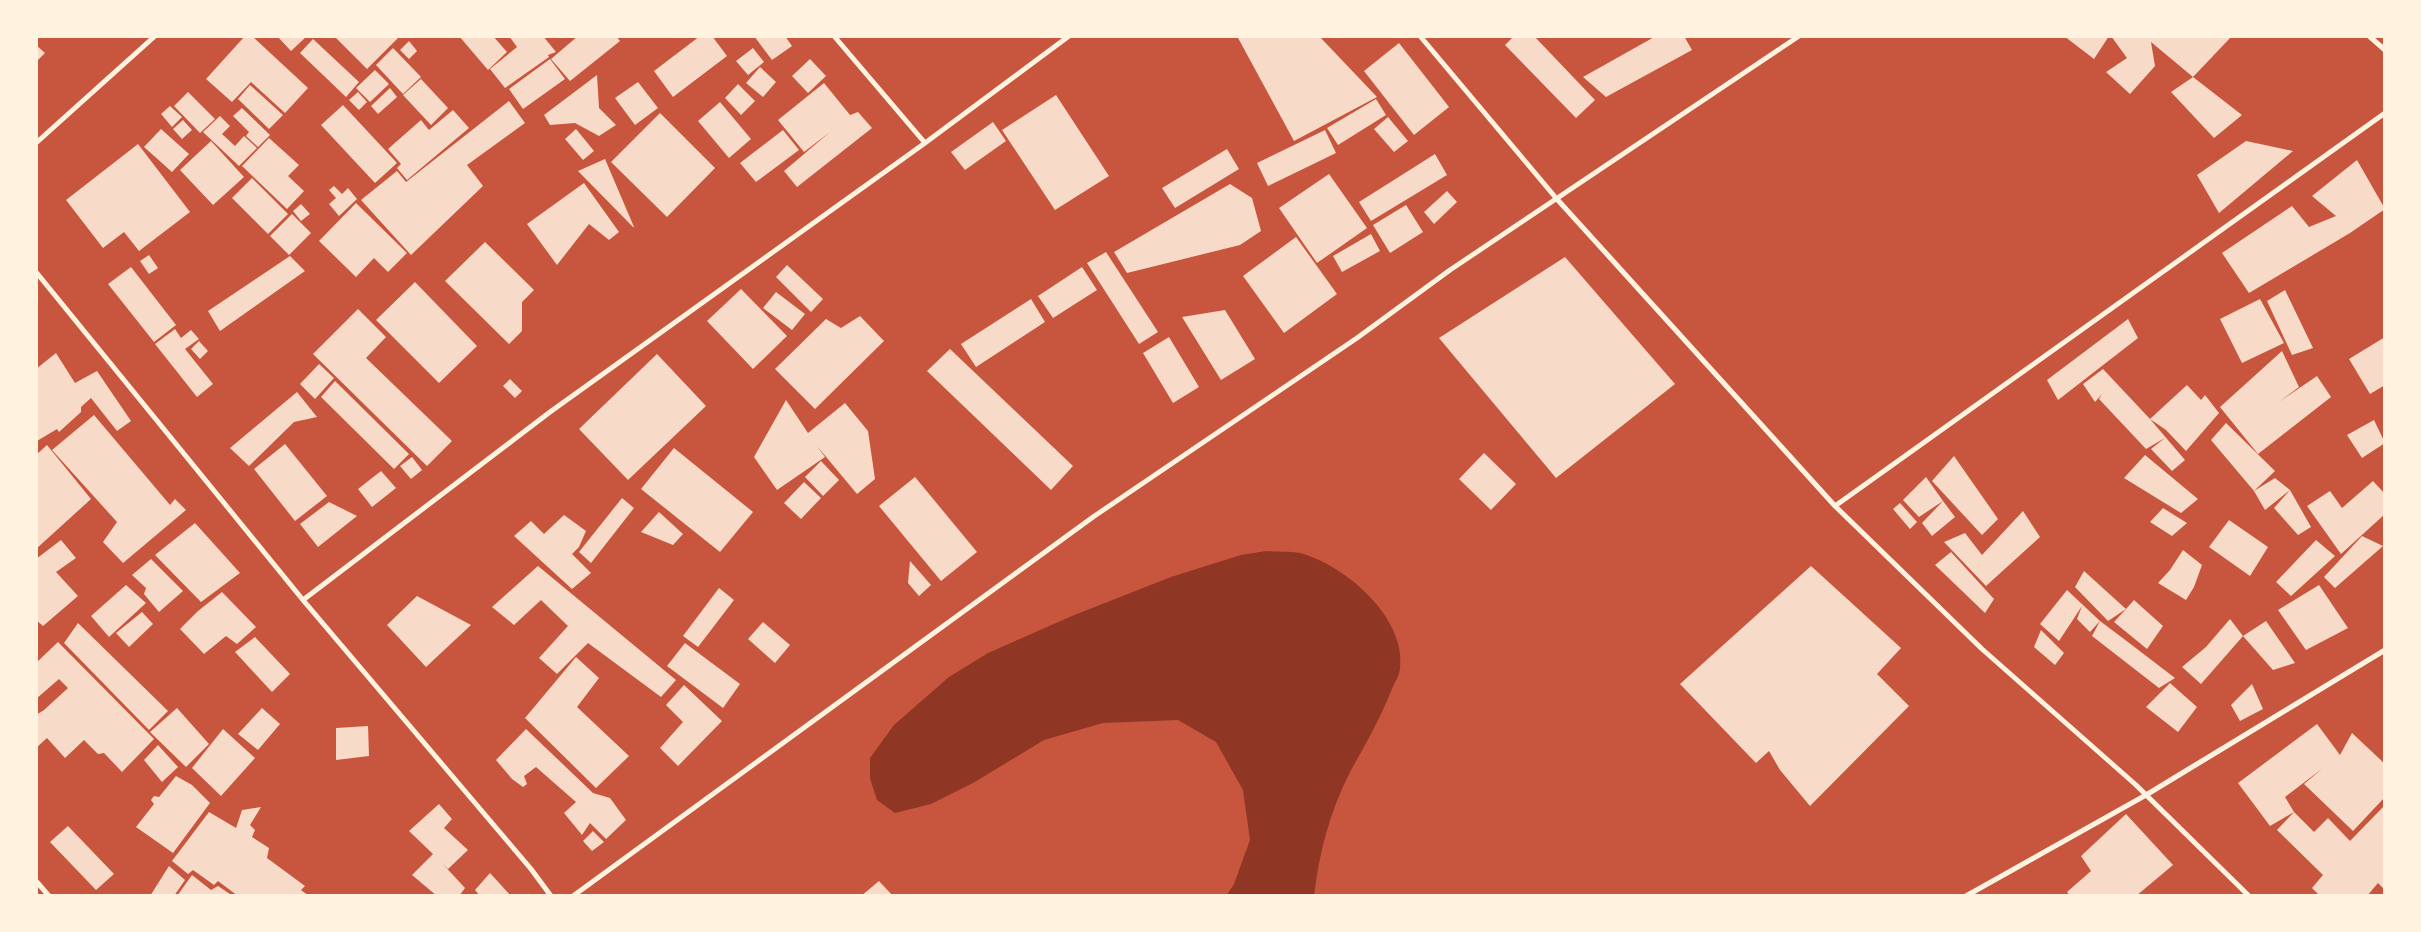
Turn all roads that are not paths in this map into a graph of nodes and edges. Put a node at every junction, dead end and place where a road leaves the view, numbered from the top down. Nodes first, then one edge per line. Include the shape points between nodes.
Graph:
1 (155, 36) edge
2 (834, 36) edge
3 (1069, 36) edge
4 (1420, 36) edge
5 (1799, 36) edge
6 (2369, 36) edge
7 (2385, 50) edge
8 (2385, 113) edge
9 (36, 143) edge
10 (925, 143) junction
11 (1556, 198) junction
12 (36, 272) edge
13 (1835, 506) junction
14 (303, 600) junction
15 (2385, 650) edge
16 (2146, 795) junction
17 (36, 881) edge
18 (49, 896) edge
19 (550, 896) edge
20 (573, 896) edge
21 (1966, 896) edge
22 (2249, 896) edge

1 - 9 street
2 - 10 street
3 - 10 street
4 - 11 street
5 - 11 street
6 - 7 street
8 - 13 street
10 - 14 street via 550,412
11 - 13 street
11 - 20 street via 1093,517
12 - 14 street
13 - 16 street via 1982,649
14 - 19 street via 531,869
15 - 16 street
16 - 21 street
16 - 22 street
17 - 18 street

